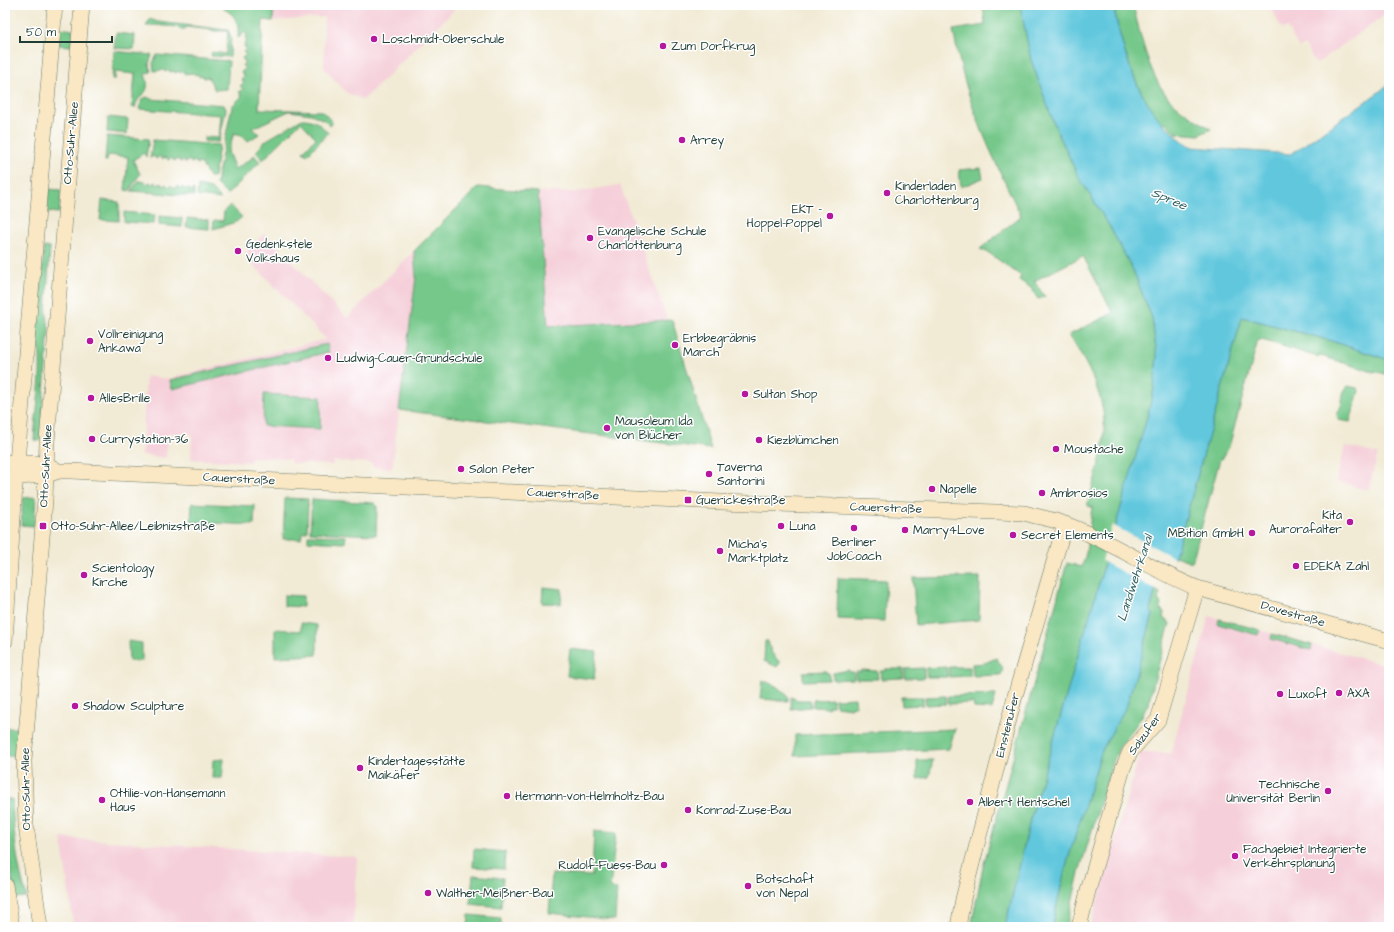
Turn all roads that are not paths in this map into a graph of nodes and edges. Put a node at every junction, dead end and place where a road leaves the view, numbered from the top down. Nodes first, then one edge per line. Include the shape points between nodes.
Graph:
1 (55, 5) edge
2 (82, 5) edge
3 (11, 462) edge
4 (50, 470) junction
5 (11, 478) edge
6 (1065, 524) junction
7 (1098, 539) joint
8 (1197, 588) junction
9 (5, 641) edge
10 (1389, 641) edge
11 (5, 885) edge
12 (12, 927) edge
13 (40, 927) edge
14 (958, 927) edge
15 (1079, 927) edge

1 - 3 street
2 - 4 street, Otto-Suhr-Allee
3 - 4 street, Cauerstraße
3 - 5 street
4 - 5 street
4 - 6 street, Cauerstraße via 721,502 1024,513
4 - 13 street, Otto-Suhr-Allee via 24,761 26,825
5 - 9 street
6 - 7 street, Cauerstraße
6 - 14 street, Einsteinufer via 1015,696
7 - 8 street, Dovestraße via 1168,577
8 - 10 street, Dovestraße
8 - 15 street, Salzufer via 1158,720 1130,752 1123,768
11 - 12 street

